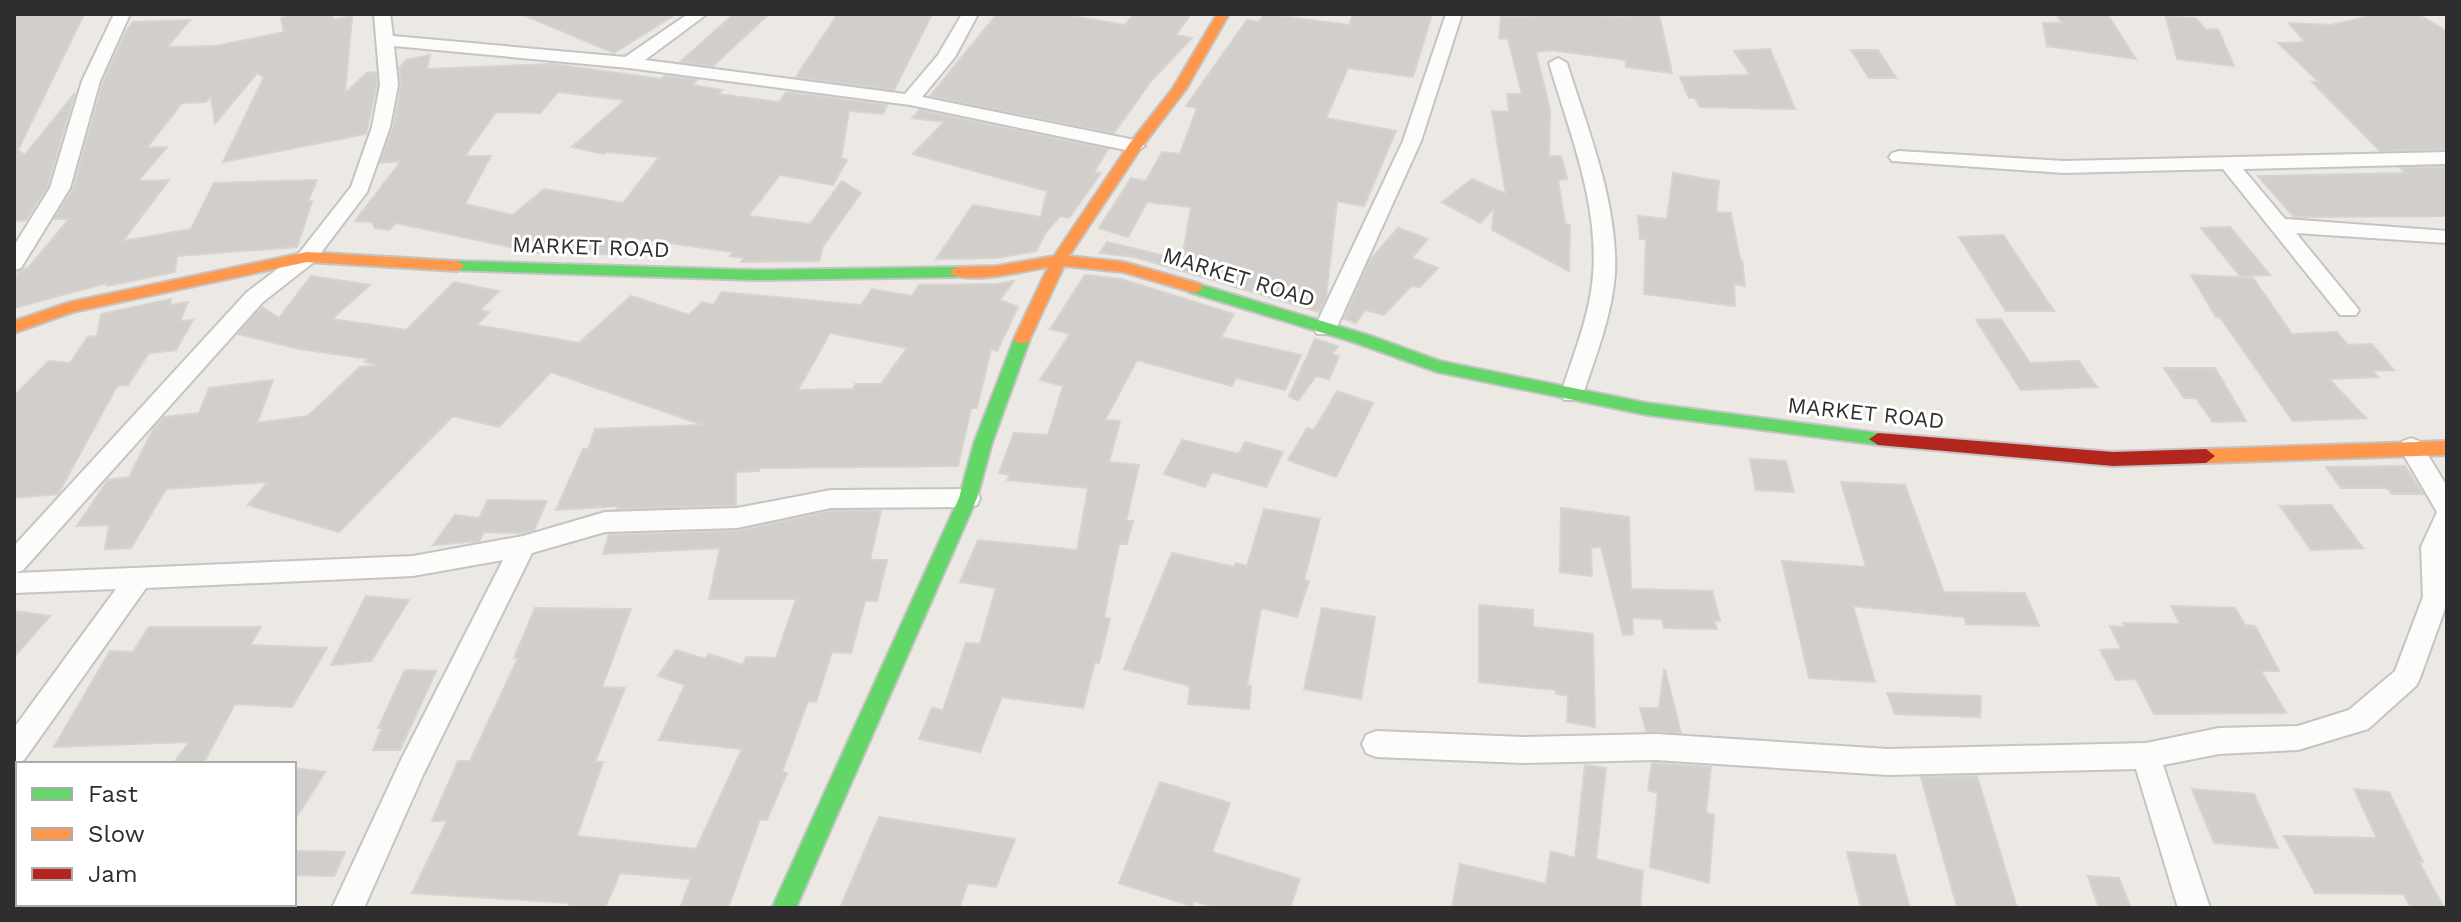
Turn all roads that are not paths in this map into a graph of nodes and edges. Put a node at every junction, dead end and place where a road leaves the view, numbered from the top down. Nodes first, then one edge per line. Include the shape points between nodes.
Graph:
1 (122, 14) edge
2 (382, 14) edge
3 (699, 14) edge
4 (970, 14) edge
5 (1223, 14) edge
6 (1454, 14) edge
7 (383, 40) junction
8 (629, 63) junction
9 (1558, 63) dead end
10 (910, 100) junction
11 (1135, 146) junction
12 (1899, 157) dead end
13 (2447, 158) edge
14 (2228, 163) junction
15 (2279, 225) junction
16 (2447, 237) edge
17 (307, 257) junction
18 (1059, 260) junction
19 (14, 263) edge
20 (2348, 310) dead end
21 (14, 327) edge
22 (1325, 329) junction
23 (1572, 394) junction
24 (2411, 447) junction
25 (2447, 448) edge
26 (968, 498) junction
27 (2447, 507) edge
28 (2447, 517) edge
29 (523, 546) junction
30 (14, 563) edge
31 (139, 577) junction
32 (14, 583) edge
33 (1376, 744) dead end
34 (14, 751) edge
35 (2146, 756) junction
36 (348, 908) edge
37 (784, 908) edge
38 (2194, 908) edge

1 - 19 street via 91,81 60,188
2 - 7 street
3 - 8 street
4 - 10 street via 946,57
5 - 11 street via 1179,89
6 - 22 street via 1412,141
7 - 8 street
7 - 17 street via 389,85 360,188
8 - 10 street
9 - 23 street via 1603,223 1604,275
10 - 11 street
11 - 18 street
12 - 14 street via 2064,167
13 - 14 street
14 - 15 street
15 - 16 street
15 - 20 street
17 - 18 street, MARKET ROAD via 755,275 997,271
17 - 21 street, MARKET ROAD via 84,304
17 - 30 street via 255,297
18 - 22 street, MARKET ROAD via 1124,267
18 - 26 street via 1010,364
22 - 23 street, MARKET ROAD via 1437,366
23 - 24 street, MARKET ROAD via 1836,436 2068,457
24 - 25 street, MARKET ROAD
24 - 27 street
26 - 29 street via 831,499 737,518 605,522
26 - 37 street
28 - 35 street via 2434,547 2436,597 2406,678 2358,720 2298,738 2219,741
29 - 31 street via 413,566
29 - 36 street
31 - 32 street
31 - 34 street
33 - 35 street via 1523,750 1656,747 1888,762
35 - 38 street

